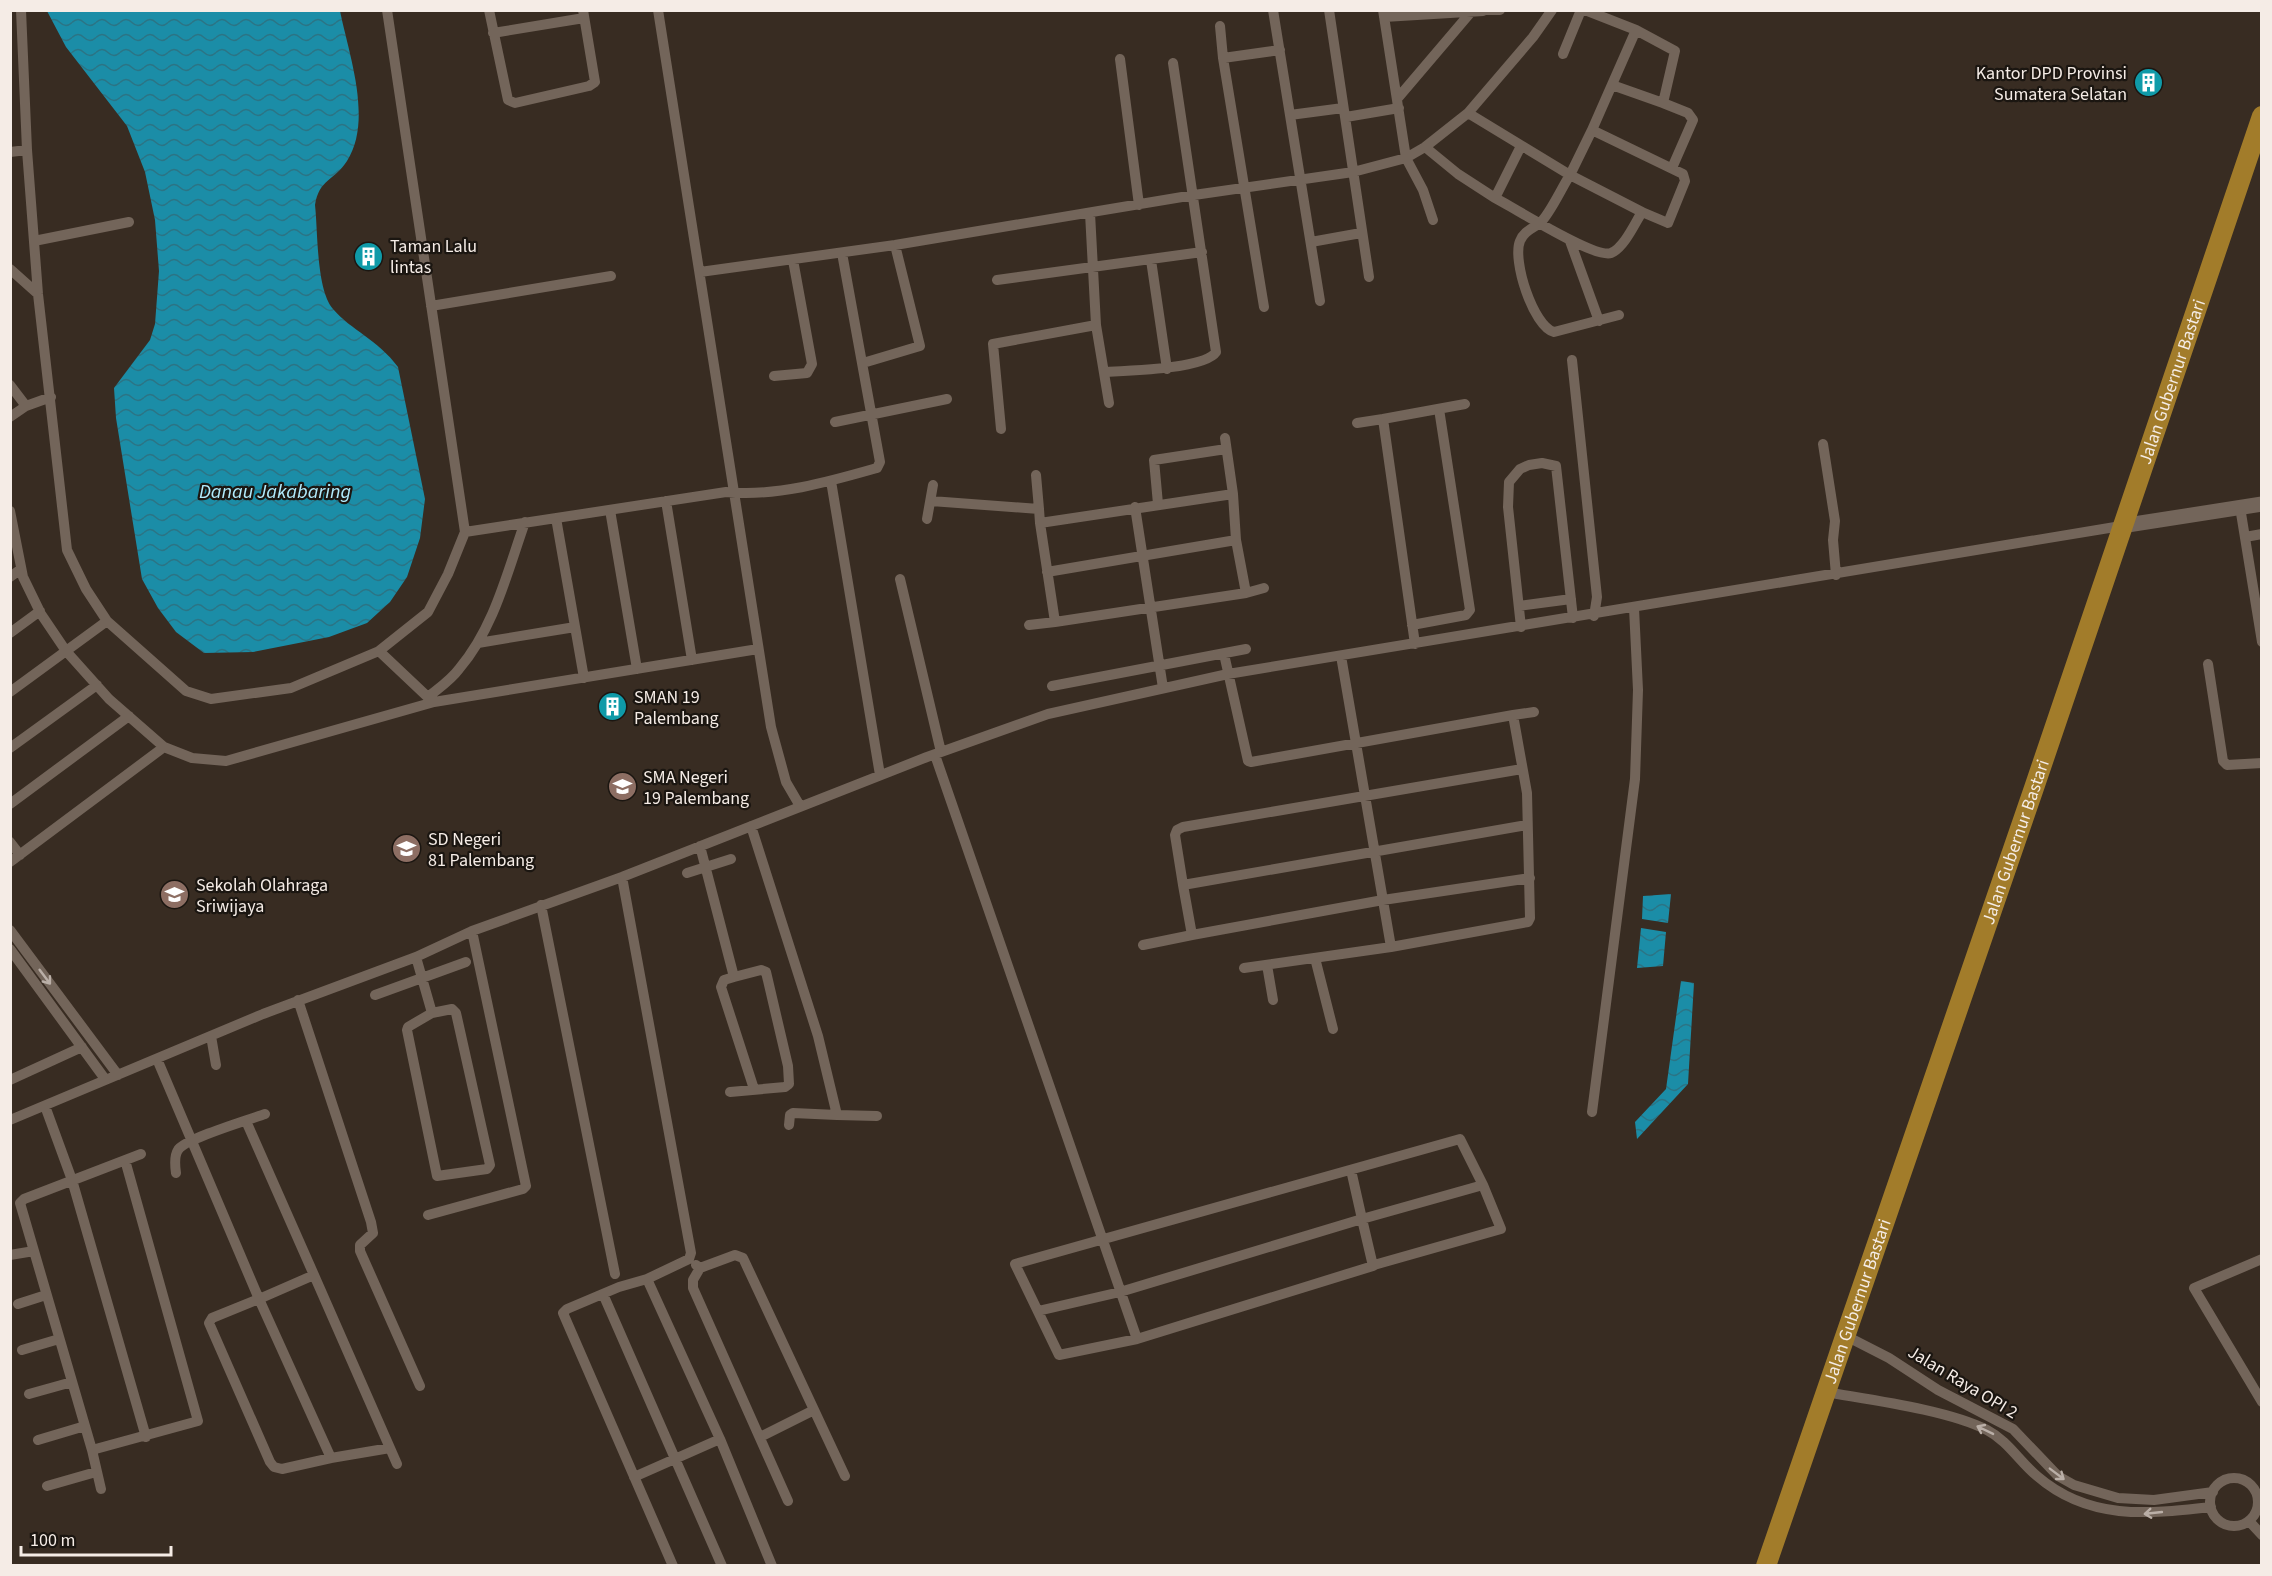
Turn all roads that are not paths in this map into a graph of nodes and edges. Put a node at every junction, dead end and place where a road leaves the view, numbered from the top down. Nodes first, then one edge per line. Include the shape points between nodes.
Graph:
1 (21, 10) edge
2 (387, 10) edge
3 (489, 10) edge
4 (658, 10) edge
5 (1273, 10) edge
6 (1329, 10) edge
7 (1500, 10) edge
8 (1552, 10) edge
9 (1583, 10) edge
10 (1483, 11) edge
11 (1471, 12) edge
12 (584, 14) edge
13 (1383, 14) edge
14 (1220, 26) dead end
15 (1636, 30) junction
16 (493, 33) junction
17 (1280, 50) junction
18 (1563, 54) dead end
19 (1223, 58) junction
20 (1120, 59) dead end
21 (1173, 63) dead end
22 (1612, 85) junction
23 (1663, 103) junction
24 (1398, 104) junction
25 (1345, 112) junction
26 (1468, 113) junction
27 (1290, 115) junction
28 (2262, 116) edge
29 (1592, 130) junction
30 (1521, 146) junction
31 (1425, 147) junction
32 (27, 150) junction
33 (10, 152) edge
34 (1406, 158) junction
35 (1672, 168) junction
36 (1353, 172) junction
37 (1570, 175) junction
38 (1301, 180) junction
39 (1244, 188) junction
40 (1194, 195) junction
41 (1495, 198) junction
42 (1139, 205) junction
43 (1642, 212) junction
44 (1090, 213) junction
45 (1433, 220) dead end
46 (129, 222) dead end
47 (1541, 222) junction
48 (1362, 233) junction
49 (34, 241) junction
50 (1570, 241) junction
51 (1311, 242) junction
52 (895, 245) junction
53 (1202, 252) junction
54 (842, 253) junction
55 (793, 260) junction
56 (1150, 260) junction
57 (1092, 268) junction
58 (10, 269) edge
59 (699, 273) junction
60 (611, 276) dead end
61 (1370, 277) dead end
62 (997, 280) dead end
63 (38, 294) junction
64 (1320, 301) dead end
65 (430, 306) junction
66 (1264, 307) dead end
67 (1619, 315) dead end
68 (1599, 321) junction
69 (1096, 325) junction
70 (1572, 360) dead end
71 (863, 363) junction
72 (1167, 369) junction
73 (1104, 372) junction
74 (774, 376) dead end
75 (10, 385) edge
76 (51, 398) junction
77 (947, 399) dead end
78 (1109, 403) dead end
79 (1465, 404) dead end
80 (26, 406) junction
81 (1439, 409) junction
82 (872, 414) junction
83 (10, 417) edge
84 (1383, 419) junction
85 (835, 422) dead end
86 (1357, 423) dead end
87 (1001, 429) dead end
88 (1823, 444) dead end
89 (1036, 475) dead end
90 (831, 481) junction
91 (933, 486) dead end
92 (734, 493) junction
93 (1233, 494) junction
94 (666, 501) junction
95 (931, 501) junction
96 (1158, 504) junction
97 (2262, 504) edge
98 (1135, 507) junction
99 (2240, 507) junction
100 (1039, 509) junction
101 (609, 510) junction
102 (10, 511) edge
103 (556, 518) junction
104 (927, 519) dead end
105 (525, 522) junction
106 (1040, 523) junction
107 (2128, 524) junction
108 (465, 532) junction
109 (2262, 534) edge
110 (2245, 537) junction
111 (1236, 540) junction
112 (13, 542) edge
113 (1143, 556) junction
114 (21, 569) junction
115 (1047, 572) junction
116 (1836, 575) junction
117 (10, 577) edge
118 (900, 579) dead end
119 (1264, 588) dead end
120 (1246, 593) junction
121 (1571, 599) junction
122 (2258, 601) edge
123 (1519, 606) junction
124 (1151, 608) junction
125 (1634, 608) junction
126 (40, 611) junction
127 (1594, 615) junction
128 (1573, 618) junction
129 (107, 621) junction
130 (1055, 622) junction
131 (1412, 625) junction
132 (1029, 626) dead end
133 (575, 627) junction
134 (1521, 627) junction
135 (10, 633) edge
136 (2262, 642) edge
137 (478, 643) junction
138 (1415, 644) junction
139 (758, 649) junction
140 (1246, 649) dead end
141 (66, 651) junction
142 (379, 651) junction
143 (1224, 654) junction
144 (1341, 656) junction
145 (692, 660) junction
146 (1189, 662) junction
147 (2208, 664) dead end
148 (1160, 666) junction
149 (637, 669) junction
150 (1228, 674) junction
151 (584, 678) junction
152 (1192, 681) junction
153 (97, 685) junction
154 (1052, 686) dead end
155 (1163, 688) junction
156 (10, 692) edge
157 (431, 700) junction
158 (1534, 712) dead end
159 (1513, 715) junction
160 (129, 716) junction
161 (1356, 743) junction
162 (165, 747) junction
163 (10, 748) edge
164 (938, 754) junction
165 (2262, 764) edge
166 (1522, 769) junction
167 (880, 775) junction
168 (1365, 796) junction
169 (10, 804) edge
170 (800, 806) junction
171 (1527, 825) junction
172 (751, 826) junction
173 (10, 843) edge
174 (700, 846) junction
175 (1375, 852) junction
176 (15, 858) edge
177 (731, 859) dead end
178 (706, 869) junction
179 (687, 873) dead end
180 (622, 877) junction
181 (1530, 878) junction
182 (1183, 885) junction
183 (1383, 900) junction
184 (540, 905) junction
185 (10, 930) edge
186 (472, 931) junction
187 (1192, 935) junction
188 (1143, 945) dead end
189 (1391, 947) junction
190 (10, 950) edge
191 (416, 957) junction
192 (1316, 958) junction
193 (466, 962) dead end
194 (1267, 965) junction
195 (1245, 968) dead end
196 (734, 977) junction
197 (423, 978) junction
198 (375, 995) dead end
199 (298, 1000) junction
200 (1273, 1000) dead end
201 (432, 1013) junction
202 (1333, 1029) dead end
203 (211, 1036) junction
204 (82, 1047) junction
205 (157, 1059) junction
206 (216, 1065) dead end
207 (118, 1075) junction
208 (105, 1079) junction
209 (10, 1080) edge
210 (754, 1089) junction
211 (730, 1092) dead end
212 (45, 1106) junction
213 (1592, 1112) dead end
214 (266, 1114) dead end
215 (837, 1115) junction
216 (877, 1116) dead end
217 (10, 1120) edge
218 (246, 1121) junction
219 (789, 1125) dead end
220 (192, 1142) junction
221 (141, 1154) dead end
222 (125, 1160) junction
223 (1351, 1170) junction
224 (176, 1173) dead end
225 (72, 1180) junction
226 (1483, 1185) junction
227 (428, 1215) dead end
228 (1362, 1219) junction
229 (1103, 1241) junction
230 (34, 1251) junction
231 (10, 1255) edge
232 (688, 1259) junction
233 (2261, 1261) edge
234 (1374, 1265) junction
235 (700, 1268) junction
236 (615, 1274) dead end
237 (314, 1275) junction
238 (647, 1279) junction
239 (1120, 1292) junction
240 (46, 1294) junction
241 (603, 1294) junction
242 (259, 1299) junction
243 (18, 1304) dead end
244 (1038, 1311) junction
245 (1846, 1336) junction
246 (59, 1339) junction
247 (1137, 1339) junction
248 (22, 1350) dead end
249 (72, 1382) junction
250 (420, 1386) dead end
251 (1826, 1392) junction
252 (29, 1394) dead end
253 (2262, 1402) edge
254 (814, 1410) junction
255 (85, 1426) junction
256 (146, 1437) junction
257 (760, 1437) junction
258 (720, 1439) junction
259 (38, 1440) dead end
260 (390, 1448) junction
261 (92, 1450) junction
262 (331, 1458) junction
263 (675, 1459) junction
264 (397, 1464) dead end
265 (96, 1472) junction
266 (845, 1476) dead end
267 (634, 1478) junction
268 (47, 1486) dead end
269 (101, 1489) dead end
270 (2212, 1492) junction
271 (788, 1500) dead end
272 (2211, 1507) junction
273 (2249, 1521) junction
274 (2262, 1535) edge
275 (673, 1566) edge
276 (722, 1566) edge
277 (772, 1566) edge
278 (1766, 1566) edge

1 - 32 street
2 - 65 street
3 - 16 street
4 - 59 street
5 - 17 street
6 - 25 street
7 - 10 street
8 - 26 street
9 - 15 street
9 - 18 street
10 - 11 street
11 - 13 street
11 - 24 street
12 - 16 street
12 - 16 street via 595,82 515,103 508,100
13 - 24 street
14 - 19 street
15 - 22 street
15 - 23 street via 1676,51
17 - 19 street
17 - 27 street
19 - 39 street
20 - 42 street
21 - 40 street
22 - 23 street
22 - 29 street
23 - 35 street via 1689,112 1693,120
24 - 25 street
24 - 34 street
25 - 27 street
25 - 36 street
26 - 30 street
26 - 31 street
27 - 38 street
28 - 107 highway, Jalan Gubernur Bastari
29 - 35 street
29 - 37 street
30 - 37 street
30 - 41 street
31 - 34 street
31 - 41 street
32 - 33 street
32 - 49 street
34 - 36 street
34 - 45 street
35 - 43 street via 1683,174 1684,181 1669,222
36 - 38 street
36 - 48 street
37 - 43 street
37 - 47 street
38 - 39 street
38 - 51 street
39 - 40 street
39 - 66 street
40 - 42 street
40 - 53 street
41 - 47 street
42 - 44 street
43 - 50 street via 1618,249 1610,253 1599,253
44 - 52 street
44 - 57 street
46 - 49 street
47 - 50 street
47 - 68 street via 1528,229 1517,250 1532,305 1546,328 1554,332
48 - 51 street
48 - 61 street
49 - 63 street
50 - 68 street
51 - 64 street
52 - 54 street
52 - 71 street via 920,346
53 - 56 street
53 - 72 street via 1216,352 1211,358
54 - 55 street
54 - 71 street
55 - 59 street
55 - 74 street via 812,364 807,373
56 - 57 street
56 - 72 street
57 - 62 street
57 - 69 street
58 - 63 street
59 - 92 street
60 - 65 street
63 - 76 street
65 - 108 street
67 - 68 street
69 - 73 street
69 - 87 street via 993,344
70 - 127 street via 1597,597
71 - 82 street
72 - 73 street
73 - 78 street
75 - 80 street
76 - 80 street
76 - 129 street via 67,550
77 - 82 street
79 - 81 street
80 - 83 street
81 - 84 street
81 - 131 street via 1470,610 1466,615
82 - 85 street
82 - 90 street via 880,465
84 - 86 street
84 - 131 street
88 - 116 street via 1835,521
89 - 100 street
90 - 92 street via 747,495
90 - 167 street
91 - 95 street
92 - 94 street
92 - 139 street
93 - 96 street
93 - 96 street via 1226,443 1154,460
93 - 111 street
94 - 101 street
94 - 145 street
95 - 100 street
95 - 104 street
96 - 98 street
97 - 99 street
98 - 106 street
98 - 113 street
99 - 107 street
99 - 110 street
100 - 106 street
101 - 103 street
101 - 149 street
102 - 112 street
103 - 105 street
103 - 133 street
105 - 108 street
105 - 137 street via 496,606
106 - 115 street
107 - 116 street
107 - 245 highway, Jalan Gubernur Bastari via 1895,1185
108 - 142 street via 428,612
109 - 110 street
110 - 122 street
111 - 113 street
111 - 120 street
112 - 114 street
113 - 115 street
113 - 124 street
114 - 117 street
114 - 126 street
115 - 130 street
116 - 125 street
118 - 164 street
119 - 120 street
120 - 124 street
121 - 123 street
121 - 123 street via 1556,466 1542,463 1520,469 1509,482 1508,507
121 - 128 street
122 - 136 street
123 - 134 street
124 - 130 street
124 - 148 street
125 - 127 street
125 - 213 street via 1638,690 1635,779
126 - 135 street
126 - 141 street
127 - 128 street
128 - 134 street
129 - 141 street
129 - 142 street via 186,691 212,699 291,688
130 - 132 street
131 - 138 street
133 - 137 street
133 - 151 street
134 - 138 street
137 - 157 street
138 - 144 street
139 - 145 street
139 - 170 street via 778,756 786,782
140 - 143 street
141 - 153 street
141 - 156 street
142 - 157 street
143 - 146 street
143 - 150 street
144 - 150 street
144 - 161 street
145 - 149 street
146 - 148 street
146 - 152 street
147 - 165 street via 2223,761 2227,765
148 - 154 street
148 - 155 street
149 - 151 street
150 - 152 street
150 - 161 street via 1248,761
151 - 157 street
152 - 155 street
153 - 160 street
153 - 163 street
155 - 164 street via 1036,717
157 - 162 street via 226,761 192,758
158 - 159 street
159 - 161 street
159 - 166 street
160 - 162 street
160 - 169 street
161 - 168 street
162 - 176 street
164 - 167 street
164 - 229 street
166 - 168 street
166 - 171 street
167 - 170 street
168 - 175 street
168 - 182 street via 1183,827 1176,835
170 - 172 street
171 - 175 street
171 - 181 street
172 - 174 street
172 - 215 street via 818,1036
173 - 176 street
174 - 178 street
174 - 180 street
175 - 182 street
175 - 183 street
177 - 178 street
178 - 179 street
178 - 196 street
180 - 184 street
180 - 232 street via 691,1253
181 - 183 street
181 - 189 street via 1528,922
182 - 187 street
183 - 187 street
183 - 189 street
184 - 186 street
184 - 236 street
185 -> 207 street
186 - 191 street
186 - 227 street via 526,1186
187 - 188 street
189 - 192 street
190 - 204 street
191 - 197 street
191 - 199 street
192 - 194 street
192 - 202 street
193 - 197 street
194 - 195 street
194 - 200 street
196 - 210 street via 724,980 721,987
196 - 210 street via 766,972 788,1066 787,1086
197 - 198 street
197 - 201 street
199 - 203 street
199 - 250 street via 371,1222 373,1233 360,1245 360,1251
201 - 201 street via 452,1009 456,1013 490,1165 487,1169 437,1176 406,1030
203 - 205 street
203 - 206 street
204 - 208 street
204 - 209 street
205 - 207 street
205 - 220 street
207 - 208 street
208 - 212 street
210 - 211 street
212 - 217 street
212 - 225 street
214 - 218 street
215 - 216 street
215 - 219 street via 793,1113
218 - 220 street
218 - 237 street
220 - 224 street via 177,1150
220 - 242 street
221 - 222 street
222 - 225 street
222 - 256 street via 198,1421
223 - 226 street via 1460,1139
223 - 228 street
223 - 229 street
225 - 230 street via 20,1203
225 - 256 street
226 - 228 street
226 - 234 street via 1501,1228
228 - 234 street
228 - 239 street
229 - 239 street
229 - 244 street via 1015,1264
230 - 231 street
230 - 240 street
232 - 235 street
232 - 238 street
233 - 253 street via 2194,1288
234 - 247 street
235 - 254 street via 735,1255 743,1258
235 - 257 street via 693,1288
237 - 242 street
237 - 260 street
238 - 241 street
238 - 258 street
239 - 244 street
239 - 247 street
240 - 243 street
240 - 246 street
241 - 263 street
241 - 267 street via 563,1313
242 - 262 street
242 - 262 street via 212,1318 209,1323 266,1452 274,1467 282,1469
244 - 247 street via 1059,1355
245 - 251 highway, Jalan Gubernur Bastari
245 -> 270 street, Jalan Raya OPI 2 via 2013,1429 2058,1476 2074,1485 2118,1498 2154,1500
246 - 248 street
246 - 249 street
249 - 252 street
249 - 255 street
272 -> 251 street, Jalan Raya OPI 2 via 2143,1514 2093,1507 2054,1490 2002,1439 1986,1429 1956,1418
251 - 278 highway, Jalan Gubernur Bastari
254 - 257 street
254 - 266 street
255 - 259 street
255 - 261 street
256 - 261 street
257 - 271 street
258 - 263 street
258 - 277 street
260 - 262 street
260 - 264 street
261 - 265 street
263 - 267 street
263 - 276 street
265 - 268 street
265 - 269 street
267 - 275 street
270 - 272 street
270 - 273 street, Jalan Raya OPI 2 via 2230,1478 2251,1484 2258,1503
272 - 273 street via 2226,1524
273 - 274 street

